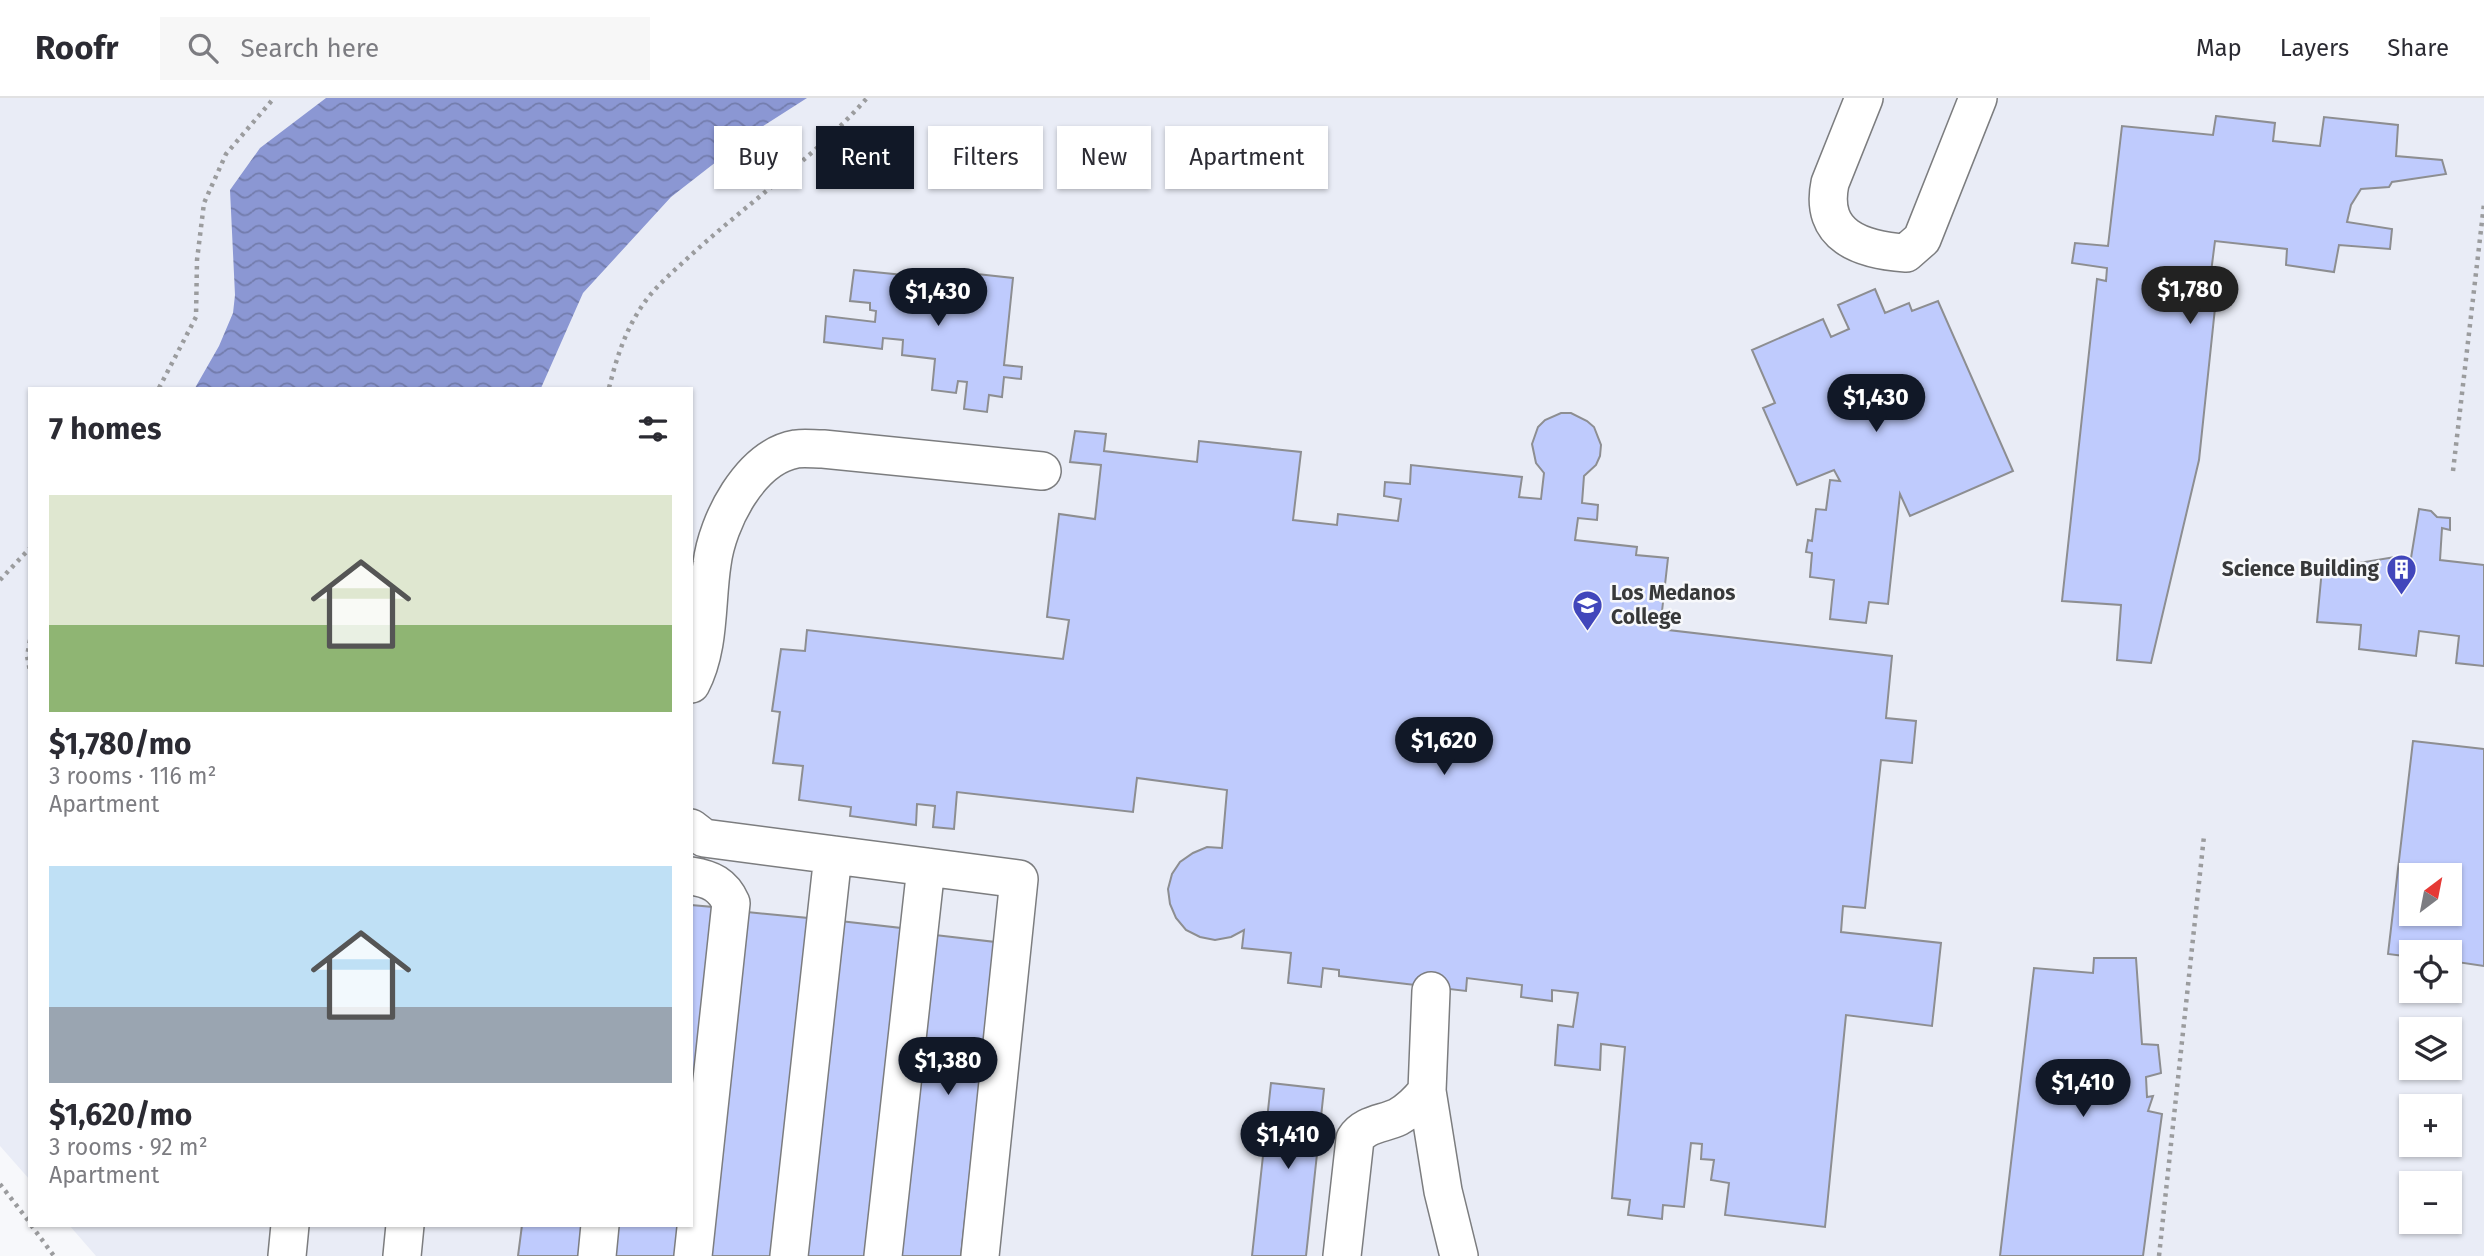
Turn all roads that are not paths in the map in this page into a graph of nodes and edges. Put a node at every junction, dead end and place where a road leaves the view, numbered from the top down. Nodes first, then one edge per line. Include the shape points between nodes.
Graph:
1 (1864, 98) edge
2 (1978, 98) edge
3 (1042, 471) dead end
4 (693, 678) edge
5 (693, 830) edge
6 (834, 855) junction
7 (926, 867) junction
8 (693, 876) edge
9 (1431, 991) dead end
10 (1427, 1091) junction
11 (290, 1227) edge
12 (405, 1227) edge
13 (600, 1227) edge
14 (287, 1256) edge
15 (402, 1256) edge
16 (597, 1256) edge
17 (693, 1256) edge
18 (789, 1256) edge
19 (883, 1256) edge
20 (980, 1256) edge
21 (1342, 1256) edge
22 (1459, 1256) edge

1 - 2 lane via 1830,183 1828,213 1844,235 1879,250 1906,253 1922,239
3 - 4 lane via 833,449 795,449 776,457 735,498 719,534 703,646
5 - 6 lane via 704,838
6 - 7 lane
6 - 18 lane
7 - 19 lane
7 - 20 lane via 1019,879
8 - 17 lane via 706,878 725,890 731,903
9 - 10 lane
10 - 21 lane via 1401,1115 1359,1132 1355,1139
10 - 22 lane
11 - 14 lane
12 - 15 lane
13 - 16 lane

